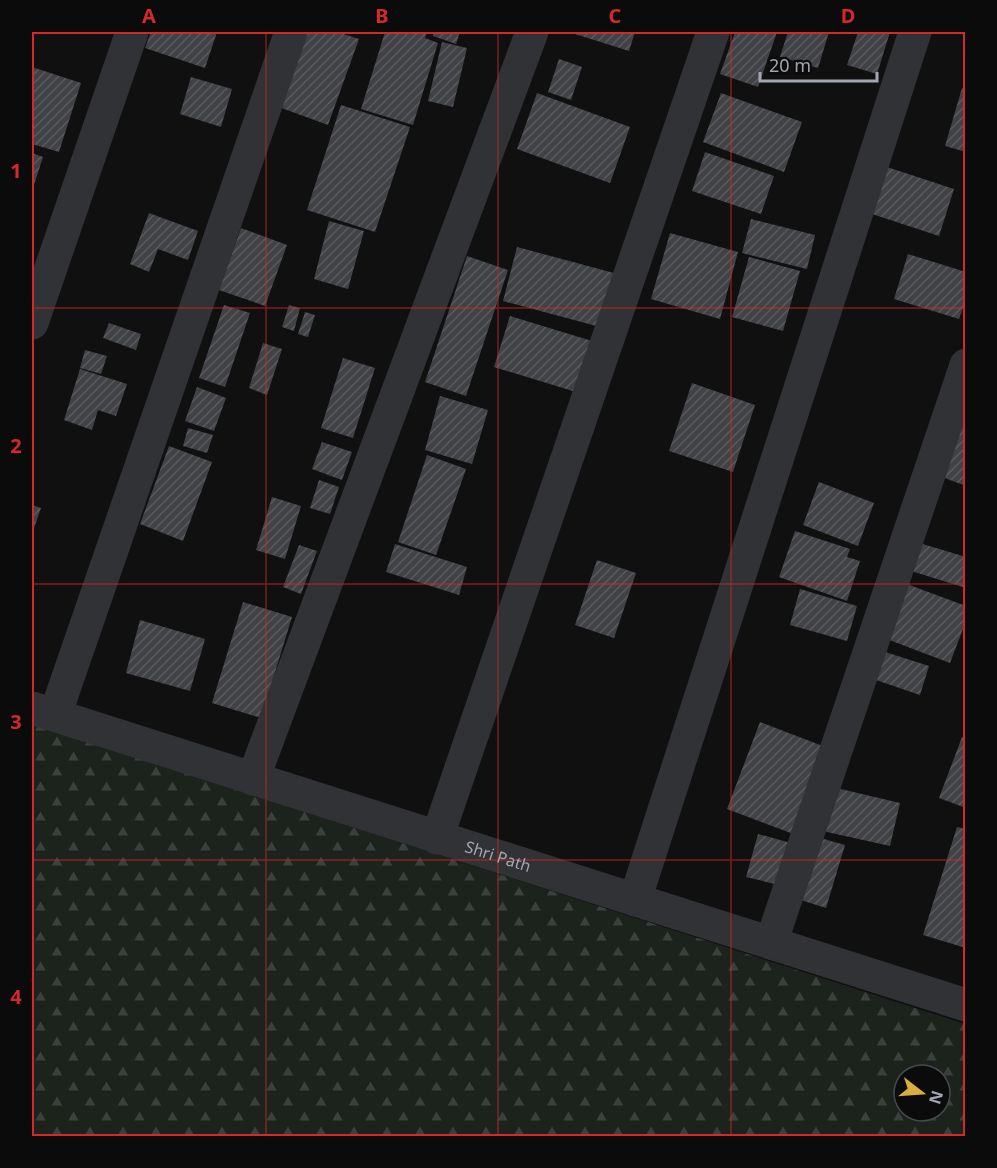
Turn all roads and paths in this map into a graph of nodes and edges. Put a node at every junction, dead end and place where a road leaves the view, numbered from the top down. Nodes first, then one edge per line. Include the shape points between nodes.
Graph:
1 (132, 32) edge
2 (291, 32) edge
3 (532, 32) edge
4 (713, 32) edge
5 (915, 32) edge
6 (32, 322) edge
7 (966, 365) edge
8 (43, 711) edge
9 (253, 779) junction
10 (437, 838) junction
11 (635, 900) junction
12 (771, 943) junction
13 (966, 1005) edge

1 - 6 street
2 - 8 street
3 - 9 street
4 - 10 street
5 - 11 street
7 - 12 street
8 - 9 street, Shri Path
9 - 10 street, Shri Path
10 - 11 street, Shri Path
11 - 12 street, Shri Path
12 - 13 street, Shri Path

